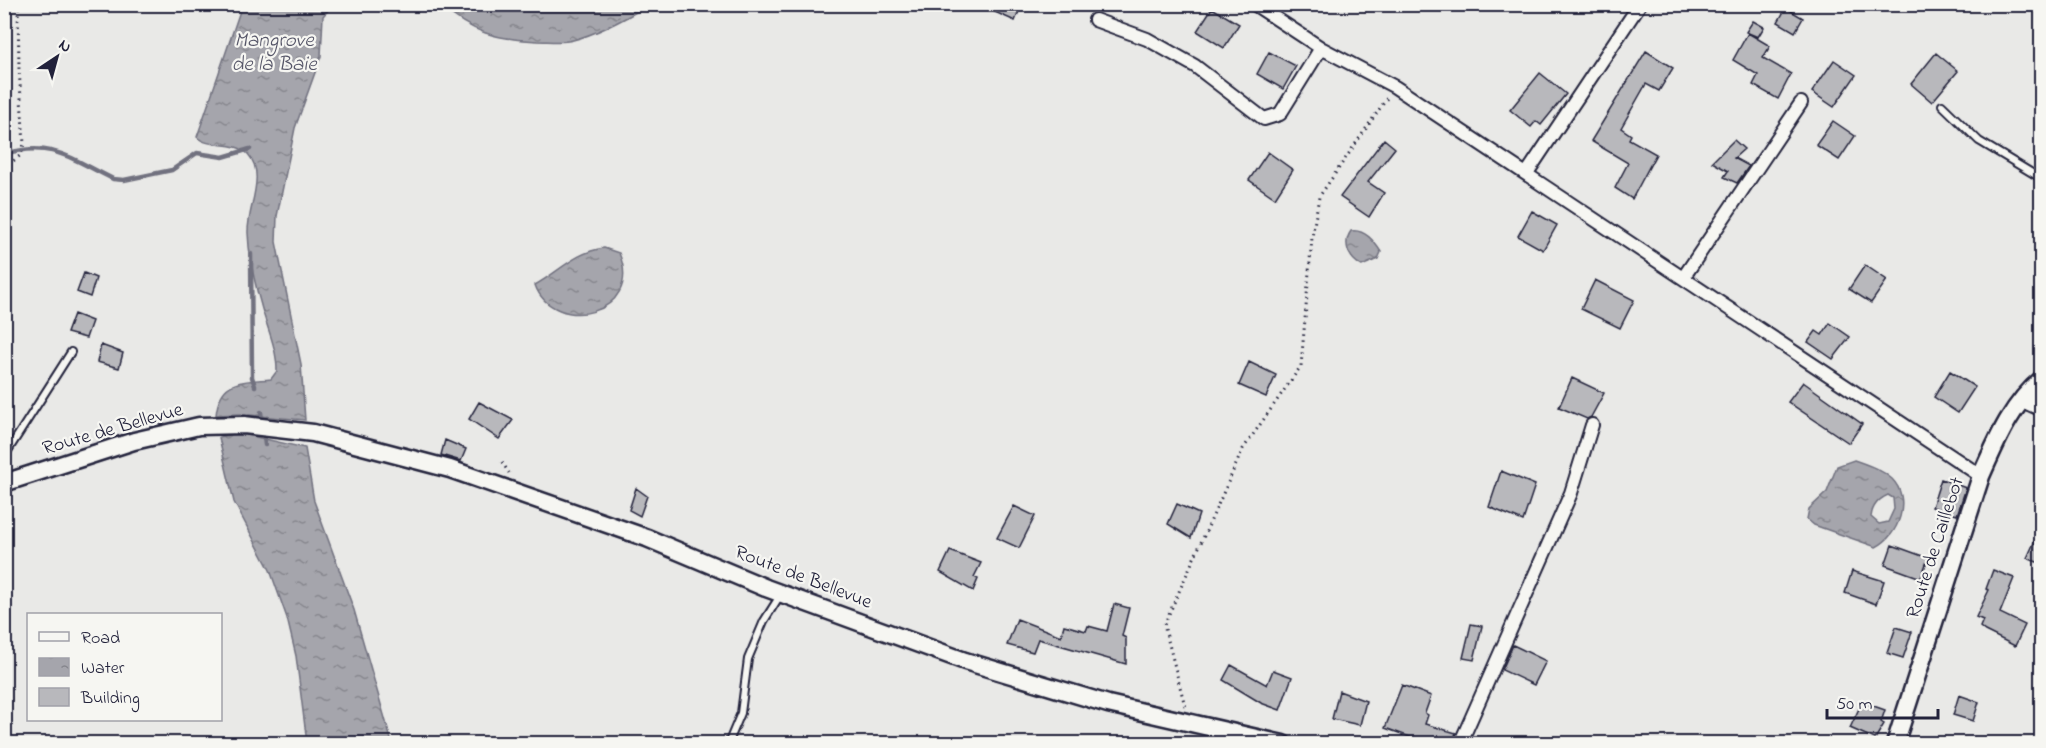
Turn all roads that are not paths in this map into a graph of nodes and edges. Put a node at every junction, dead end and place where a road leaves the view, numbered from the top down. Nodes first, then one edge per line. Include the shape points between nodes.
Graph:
1 (1254, 4) edge
2 (1640, 4) edge
3 (1095, 20) dead end
4 (1321, 48) junction
5 (1801, 103) dead end
6 (1942, 105) dead end
7 (1527, 173) junction
8 (2042, 179) edge
9 (1683, 278) junction
10 (71, 352) dead end
11 (2042, 378) edge
12 (2020, 399) junction
13 (2042, 410) edge
14 (1592, 425) dead end
15 (4, 457) edge
16 (1981, 476) junction
17 (4, 483) edge
18 (782, 594) junction
19 (728, 744) edge
20 (1283, 744) edge
21 (1460, 744) edge
22 (1895, 744) edge

1 - 4 street
2 - 7 street
3 - 4 street via 1147,39 1195,66 1264,119 1280,114
4 - 7 street via 1395,87
5 - 9 street
6 - 8 lane via 1980,141
7 - 9 street
9 - 16 street
10 - 15 lane
11 - 12 main road, Route de Caillebot
12 - 13 street
12 - 16 main road, Route de Caillebot
14 - 21 street via 1571,493
16 - 22 main road, Route de Caillebot
17 - 18 main road, Route de Bellevue via 134,441 199,426 244,424 314,433 461,473 647,538
18 - 19 lane via 751,651 741,713
18 - 20 main road, Route de Bellevue via 965,661 1108,704

